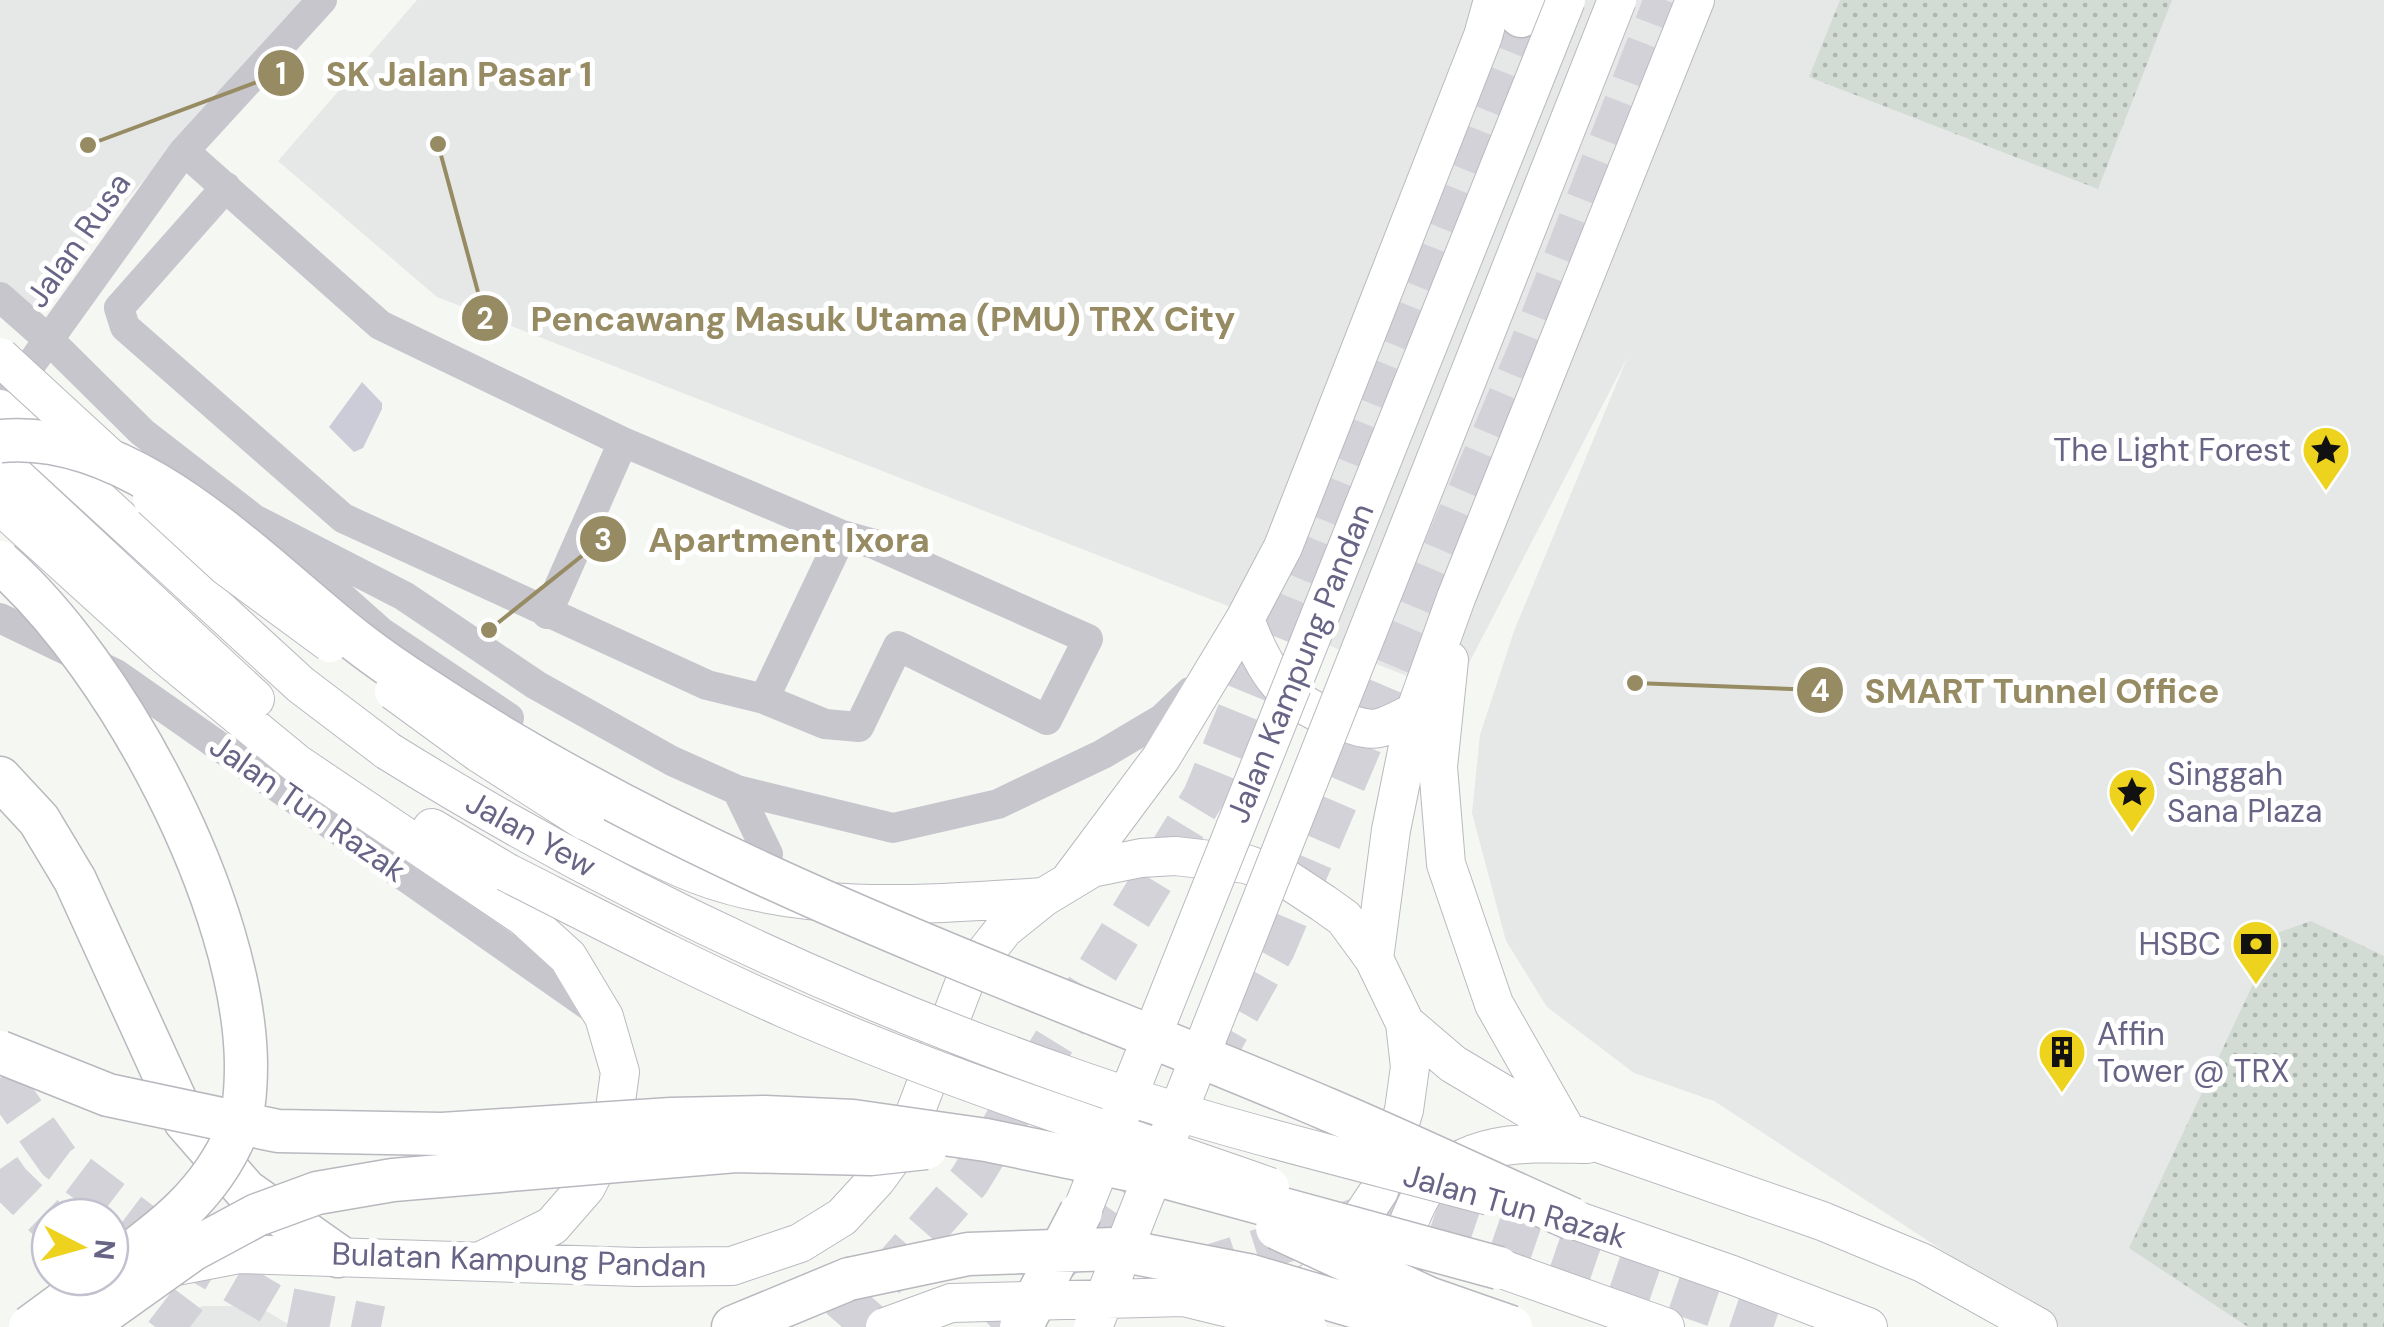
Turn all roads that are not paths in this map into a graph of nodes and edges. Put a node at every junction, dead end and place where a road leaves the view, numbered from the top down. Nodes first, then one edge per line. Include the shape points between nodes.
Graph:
1 (322, 0) edge
2 (1566, 0) edge
3 (1618, 0) edge
4 (1695, 0) edge
5 (1514, 5) edge
6 (184, 151) junction
7 (226, 187) junction
8 (0, 297) edge
9 (50, 341) junction
10 (93, 384) junction
11 (3, 388) edge
12 (0, 441) edge
13 (623, 442) junction
14 (0, 462) edge
15 (0, 505) edge
16 (254, 519) junction
17 (842, 535) junction
18 (0, 562) edge
19 (1456, 598) junction
20 (547, 614) junction
21 (0, 618) edge
22 (1245, 619) junction
23 (1214, 670) junction
24 (764, 698) junction
25 (1415, 712) junction
26 (0, 778) edge
27 (738, 790) junction
28 (768, 854) junction
29 (1056, 889) junction
30 (870, 904) junction
31 (1374, 959) junction
32 (604, 1016) junction
33 (1405, 1023) junction
34 (0, 1052) edge
35 (1156, 1105) joint
36 (1125, 1136) joint
37 (1582, 1138) junction
38 (986, 1140) junction
39 (1165, 1176) junction
40 (1082, 1212) junction
41 (1572, 1219) junction
42 (130, 1253) edge
43 (338, 1256) junction
44 (483, 1260) junction
45 (1499, 1268) junction
46 (849, 1279) junction
47 (71, 1297) edge
48 (1426, 1312) edge
49 (30, 1327) edge
50 (81, 1327) edge
51 (733, 1327) edge
52 (768, 1327) edge
53 (884, 1327) edge
54 (1020, 1327) edge
55 (1035, 1327) edge
56 (1093, 1327) edge
57 (1235, 1327) edge
58 (1307, 1327) edge
59 (1396, 1327) edge
60 (1511, 1327) edge
61 (1665, 1327) edge
62 (1868, 1327) edge
63 (2038, 1327) edge

1 - 6 street, Jalan Rusa
2 - 40 main road, Jalan Kampung Pandan, bridge
3 - 56 main road, Jalan Kampung Pandan, bridge
4 - 19 main road
5 - 22 main road via 1483,36 1283,547
6 - 7 street
6 - 9 street, Jalan Rusa
7 - 13 street via 380,326
7 - 20 street via 119,308 124,327 343,518
8 - 9 street
9 - 10 street
9 - 11 street
10 - 11 street via 51,380
10 - 16 street via 142,432
11 - 30 main road, bridge via 227,568 479,753 585,822 697,874 780,897
11 - 35 main road, Jalan Yew, bridge via 301,685 474,805 698,921 864,996
12 - 41 highway, bridge via 51,442 154,482 427,691 698,845
13 - 17 street
13 - 20 street
14 - 36 main road, Jalan Yew, bridge via 279,721 365,787 491,863 787,1010
15 - 32 main road via 165,656 296,763 524,917 568,957
16 - 27 street via 404,596 536,685
16 - 28 street via 381,632 516,722 652,799
17 - 24 street
17 - 24 street via 1088,639 1048,720 898,646 860,728 825,724
18 - 42 highway, bridge via 50,612 106,686 154,768 200,865 246,1023 239,1128 214,1176 172,1223
19 - 25 main road
19 - 37 main road via 1438,768 1446,864 1494,1004
20 - 24 street via 707,685
21 - 32 street, Jalan Tun Razak via 116,674
22 - 23 main road
22 - 25 main road via 1272,678 1325,716 1378,728
23 - 27 street via 1162,719 998,804 893,828
23 - 29 main road via 1161,758
25 - 31 main road
26 - 43 highway via 39,820 75,880 186,1121 246,1191
27 - 28 street
28 - 30 street
29 - 30 main road via 925,905
29 - 31 main road, Bulatan Kampung Pandan via 1092,868 1141,858 1246,864 1285,878 1344,918
29 - 44 main road, Bulatan Kampung Pandan via 1004,929 967,976 904,1142 842,1217 800,1243 732,1266
31 - 33 main road, Bulatan Kampung Pandan
32 - 44 main road via 620,1072 611,1138 586,1186 552,1226
33 - 37 main road via 1453,1064
33 - 57 main road, Bulatan Kampung Pandan via 1410,1066 1404,1110 1379,1191 1322,1276
34 - 38 highway, bridge via 108,1095 278,1131 442,1134 765,1117 852,1121
35 - 41 main road, Jalan Tun Razak, bridge
36 - 45 main road, Jalan Tun Razak, bridge
37 - 59 main road via 1466,1154 1426,1188 1388,1276
37 - 63 main road via 1923,1263
38 - 39 highway, bridge
38 - 50 highway, bridge via 871,1154 736,1151 622,1160 317,1193 192,1250
39 - 45 highway, bridge
39 - 48 highway, bridge
40 - 54 highway, bridge
40 - 55 main road, Jalan Kampung Pandan, bridge
41 - 62 main road, Jalan Tun Razak
43 - 44 main road, Bulatan Kampung Pandan
43 - 50 main road, Bulatan Kampung Pandan via 240,1254 164,1268 96,1306
45 - 61 main road, Jalan Tun Razak
46 - 48 highway, bridge via 968,1254 1114,1249
46 - 51 highway
46 - 52 highway
47 - 49 highway, bridge
48 - 60 highway, bridge
53 - 58 main road, bridge via 951,1303 1184,1297

